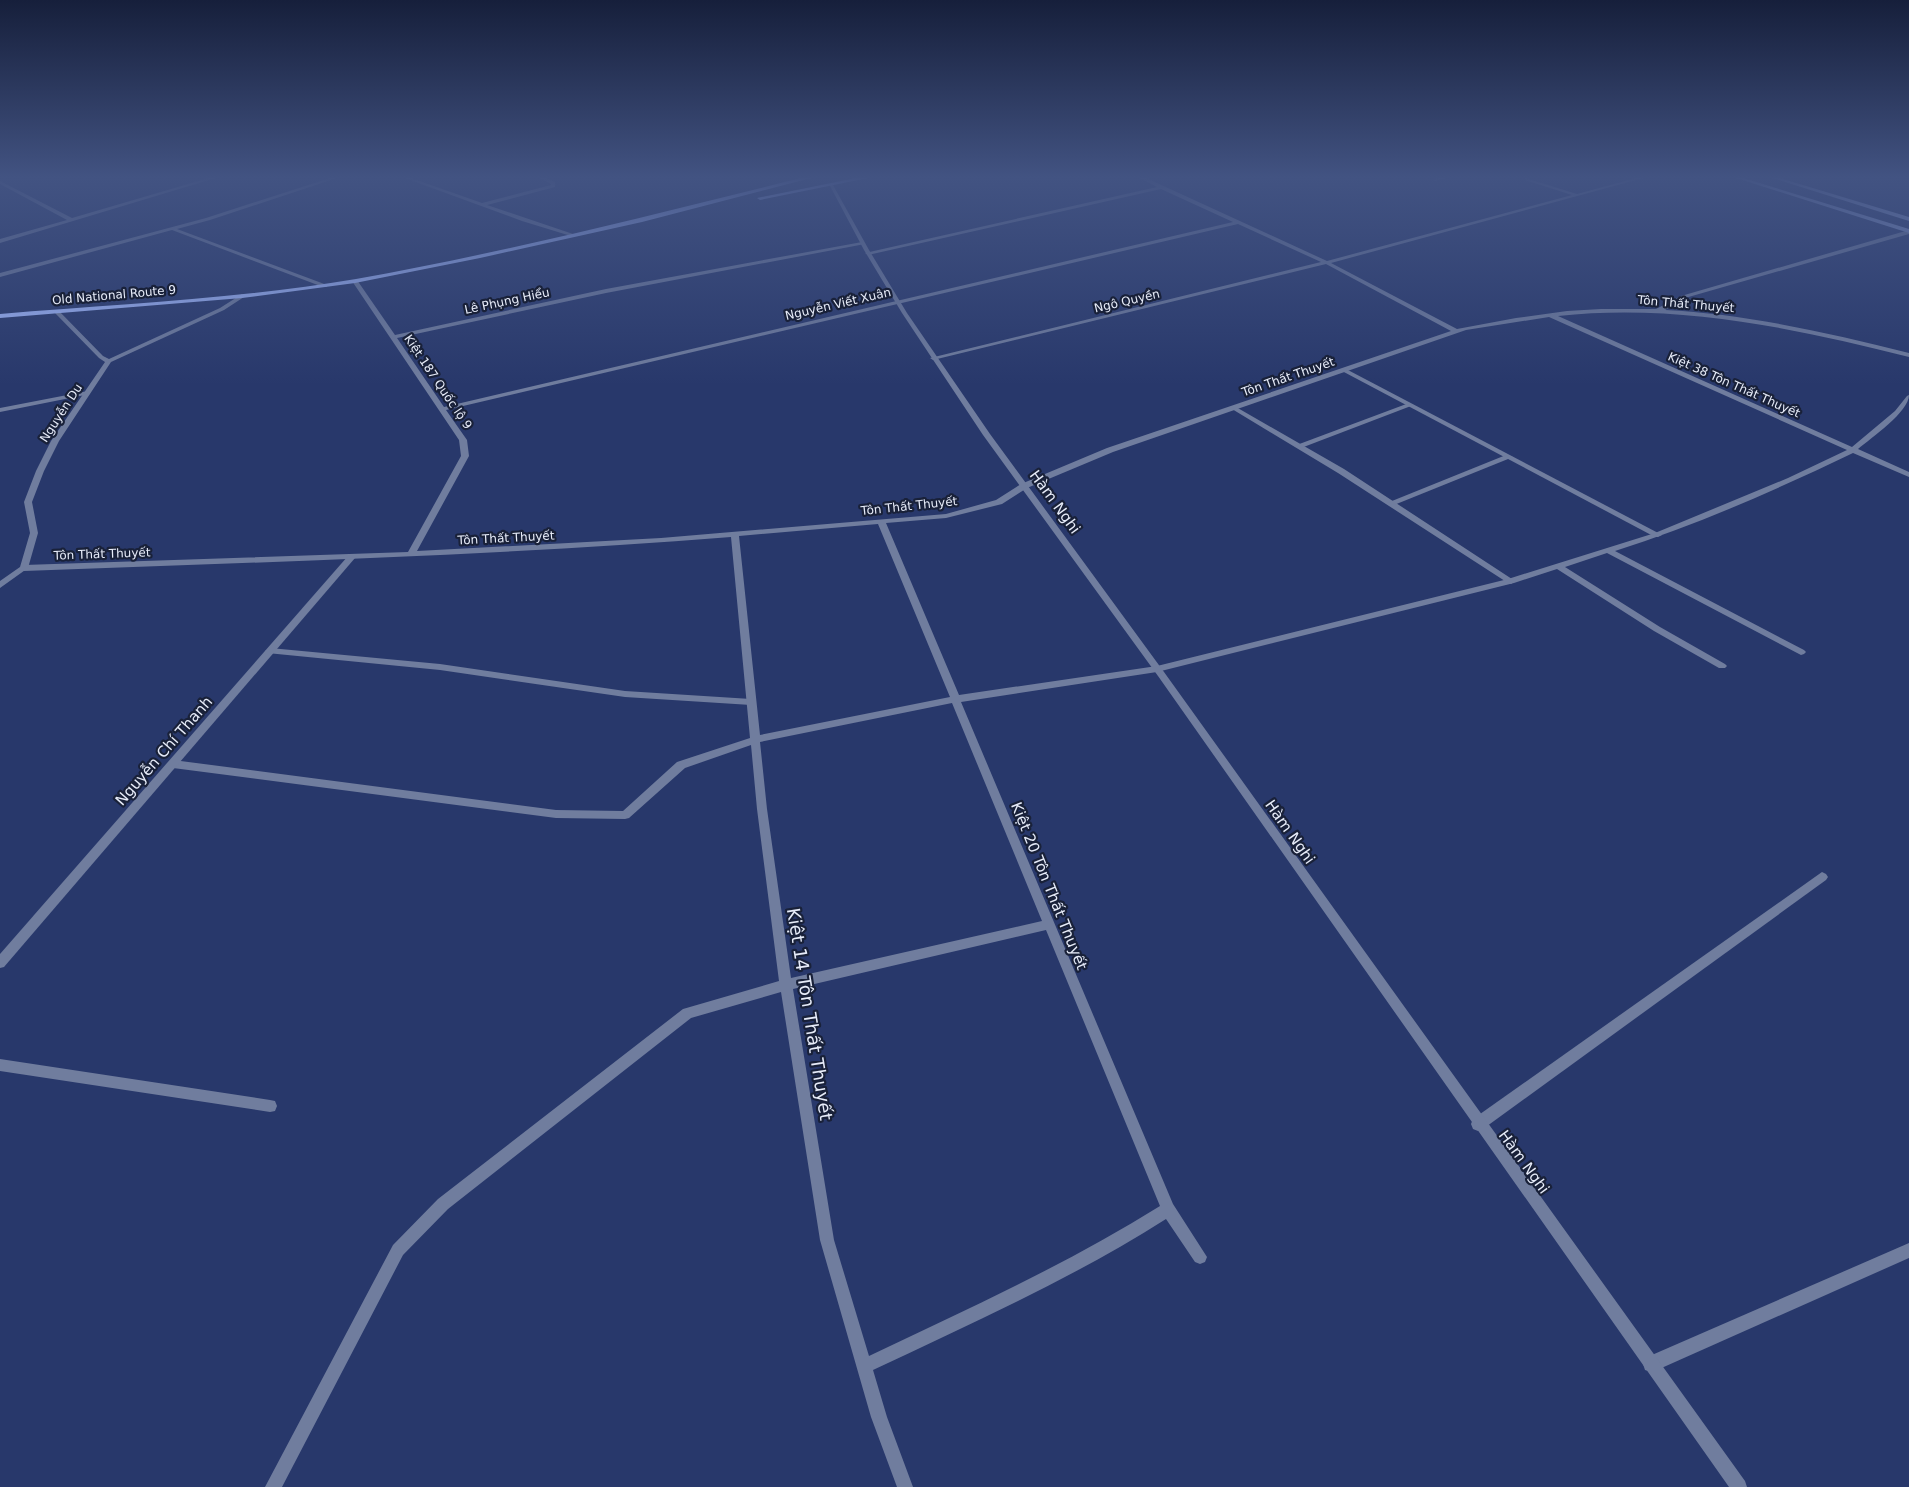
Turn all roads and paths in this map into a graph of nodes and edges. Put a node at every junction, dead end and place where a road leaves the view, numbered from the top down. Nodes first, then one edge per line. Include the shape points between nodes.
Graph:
1 (108, 246) edge
2 (219, 246) edge
3 (519, 246) edge
4 (877, 246) edge
5 (1134, 246) edge
6 (1291, 246) edge
7 (1384, 246) edge
8 (1856, 246) edge
9 (865, 249) junction
10 (1325, 262) junction
11 (0, 275) edge
12 (355, 281) junction
13 (325, 286) junction
14 (242, 296) junction
15 (898, 301) junction
16 (1658, 311) junction
17 (57, 312) junction
18 (1550, 315) junction
19 (0, 316) edge
20 (1456, 331) junction
21 (394, 337) junction
22 (1909, 355) edge
23 (933, 358) junction
24 (109, 361) junction
25 (1344, 370) junction
26 (88, 393) junction
27 (1909, 397) edge
28 (1409, 405) junction
29 (1234, 408) junction
30 (442, 409) junction
31 (0, 410) edge
32 (1298, 446) junction
33 (1853, 450) junction
34 (1509, 457) junction
35 (1909, 475) edge
36 (1024, 486) junction
37 (1391, 503) junction
38 (881, 521) junction
39 (735, 534) junction
40 (1658, 535) junction
41 (1609, 550) junction
42 (411, 554) junction
43 (351, 558) junction
44 (1558, 566) junction
45 (24, 568) junction
46 (1511, 581) junction
47 (0, 585) edge
48 (270, 651) junction
49 (1801, 652) dead end
50 (1722, 666) dead end
51 (1157, 669) junction
52 (956, 699) junction
53 (751, 702) junction
54 (755, 740) junction
55 (173, 764) junction
56 (1822, 877) dead end
57 (1048, 924) junction
58 (0, 963) edge
59 (786, 985) junction
60 (0, 1065) edge
61 (270, 1106) dead end
62 (1478, 1124) junction
63 (1168, 1209) junction
64 (1909, 1250) edge
65 (1200, 1257) dead end
66 (1651, 1364) junction
67 (864, 1366) junction
68 (273, 1487) edge
69 (905, 1487) edge
70 (1739, 1487) edge

1 - 11 street
2 - 13 street
3 - 12 main road, Old National Route 9
4 - 9 street, Lê Phụng Hiểu
5 - 15 street, Nguyễn Viết Xuân
6 - 10 street
7 - 10 street, Ngô Quyền
8 - 16 street via 1683,297
9 - 15 street, Hàm Nghi
9 - 21 street, Lê Phụng Hiểu via 606,291
10 - 20 street
10 - 23 street, Ngô Quyền
12 - 13 main road, Old National Route 9
12 - 21 street, Kiệt 187 Quốc lộ 9
13 - 14 main road, Old National Route 9
14 - 17 main road, Old National Route 9
14 - 24 street via 222,309
15 - 23 street, Hàm Nghi
15 - 30 street, Nguyễn Viết Xuân
16 - 18 street, Tôn Thất Thuyết via 1601,310
16 - 22 street, Tôn Thất Thuyết via 1729,318
17 - 19 main road, Old National Route 9
17 - 24 street via 101,357
18 - 20 street, Tôn Thất Thuyết
18 - 33 street, Kiệt 38 Tôn Thất Thuyết
20 - 25 street, Tôn Thất Thuyết
21 - 30 street, Kiệt 187 Quốc lộ 9
23 - 36 street, Hàm Nghi
24 - 26 street, Nguyễn Du
25 - 28 street
25 - 29 street, Tôn Thất Thuyết
26 - 31 street
26 - 45 street, Nguyễn Du via 55,441 28,502 34,533
27 - 33 street via 1897,412
28 - 32 street
28 - 34 street
29 - 32 street
29 - 36 street, Tôn Thất Thuyết via 1110,450
30 - 42 street, Kiệt 187 Quốc lộ 9 via 463,440 465,456
32 - 37 street
33 - 35 street, Kiệt 38 Tôn Thất Thuyết
33 - 40 street
34 - 37 street
34 - 40 street
36 - 38 street, Tôn Thất Thuyết via 1000,502 976,509 946,516
36 - 51 street, Hàm Nghi
37 - 46 street
38 - 39 street, Tôn Thất Thuyết
38 - 52 street, Kiệt 20 Tôn Thất Thuyết
39 - 42 street, Tôn Thất Thuyết
39 - 53 street, Kiệt 14 Tôn Thất Thuyết
40 - 41 street
41 - 44 street
41 - 49 street
42 - 43 street, Tôn Thất Thuyết
43 - 45 street, Tôn Thất Thuyết
43 - 48 street, Nguyễn Chí Thanh
44 - 46 street
44 - 50 street
45 - 47 street
46 - 51 street
48 - 53 street via 440,667 625,694
48 - 55 street, Nguyễn Chí Thanh
51 - 52 street
51 - 62 street, Hàm Nghi
52 - 54 street
52 - 57 street, Kiệt 20 Tôn Thất Thuyết
53 - 54 street, Kiệt 14 Tôn Thất Thuyết
54 - 55 street via 681,765 625,815 556,814
54 - 59 street, Kiệt 14 Tôn Thất Thuyết
55 - 58 street, Nguyễn Chí Thanh
56 - 62 street
57 - 59 street
57 - 63 street, Kiệt 20 Tôn Thất Thuyết
59 - 67 street, Kiệt 14 Tôn Thất Thuyết via 827,1240
59 - 68 street via 687,1013 443,1204 398,1250
60 - 61 street
62 - 66 street, Hàm Nghi
63 - 65 street, Kiệt 20 Tôn Thất Thuyết
63 - 67 street via 1125,1237 1016,1294
64 - 66 street
66 - 70 street, Hàm Nghi
67 - 69 street, Kiệt 14 Tôn Thất Thuyết

